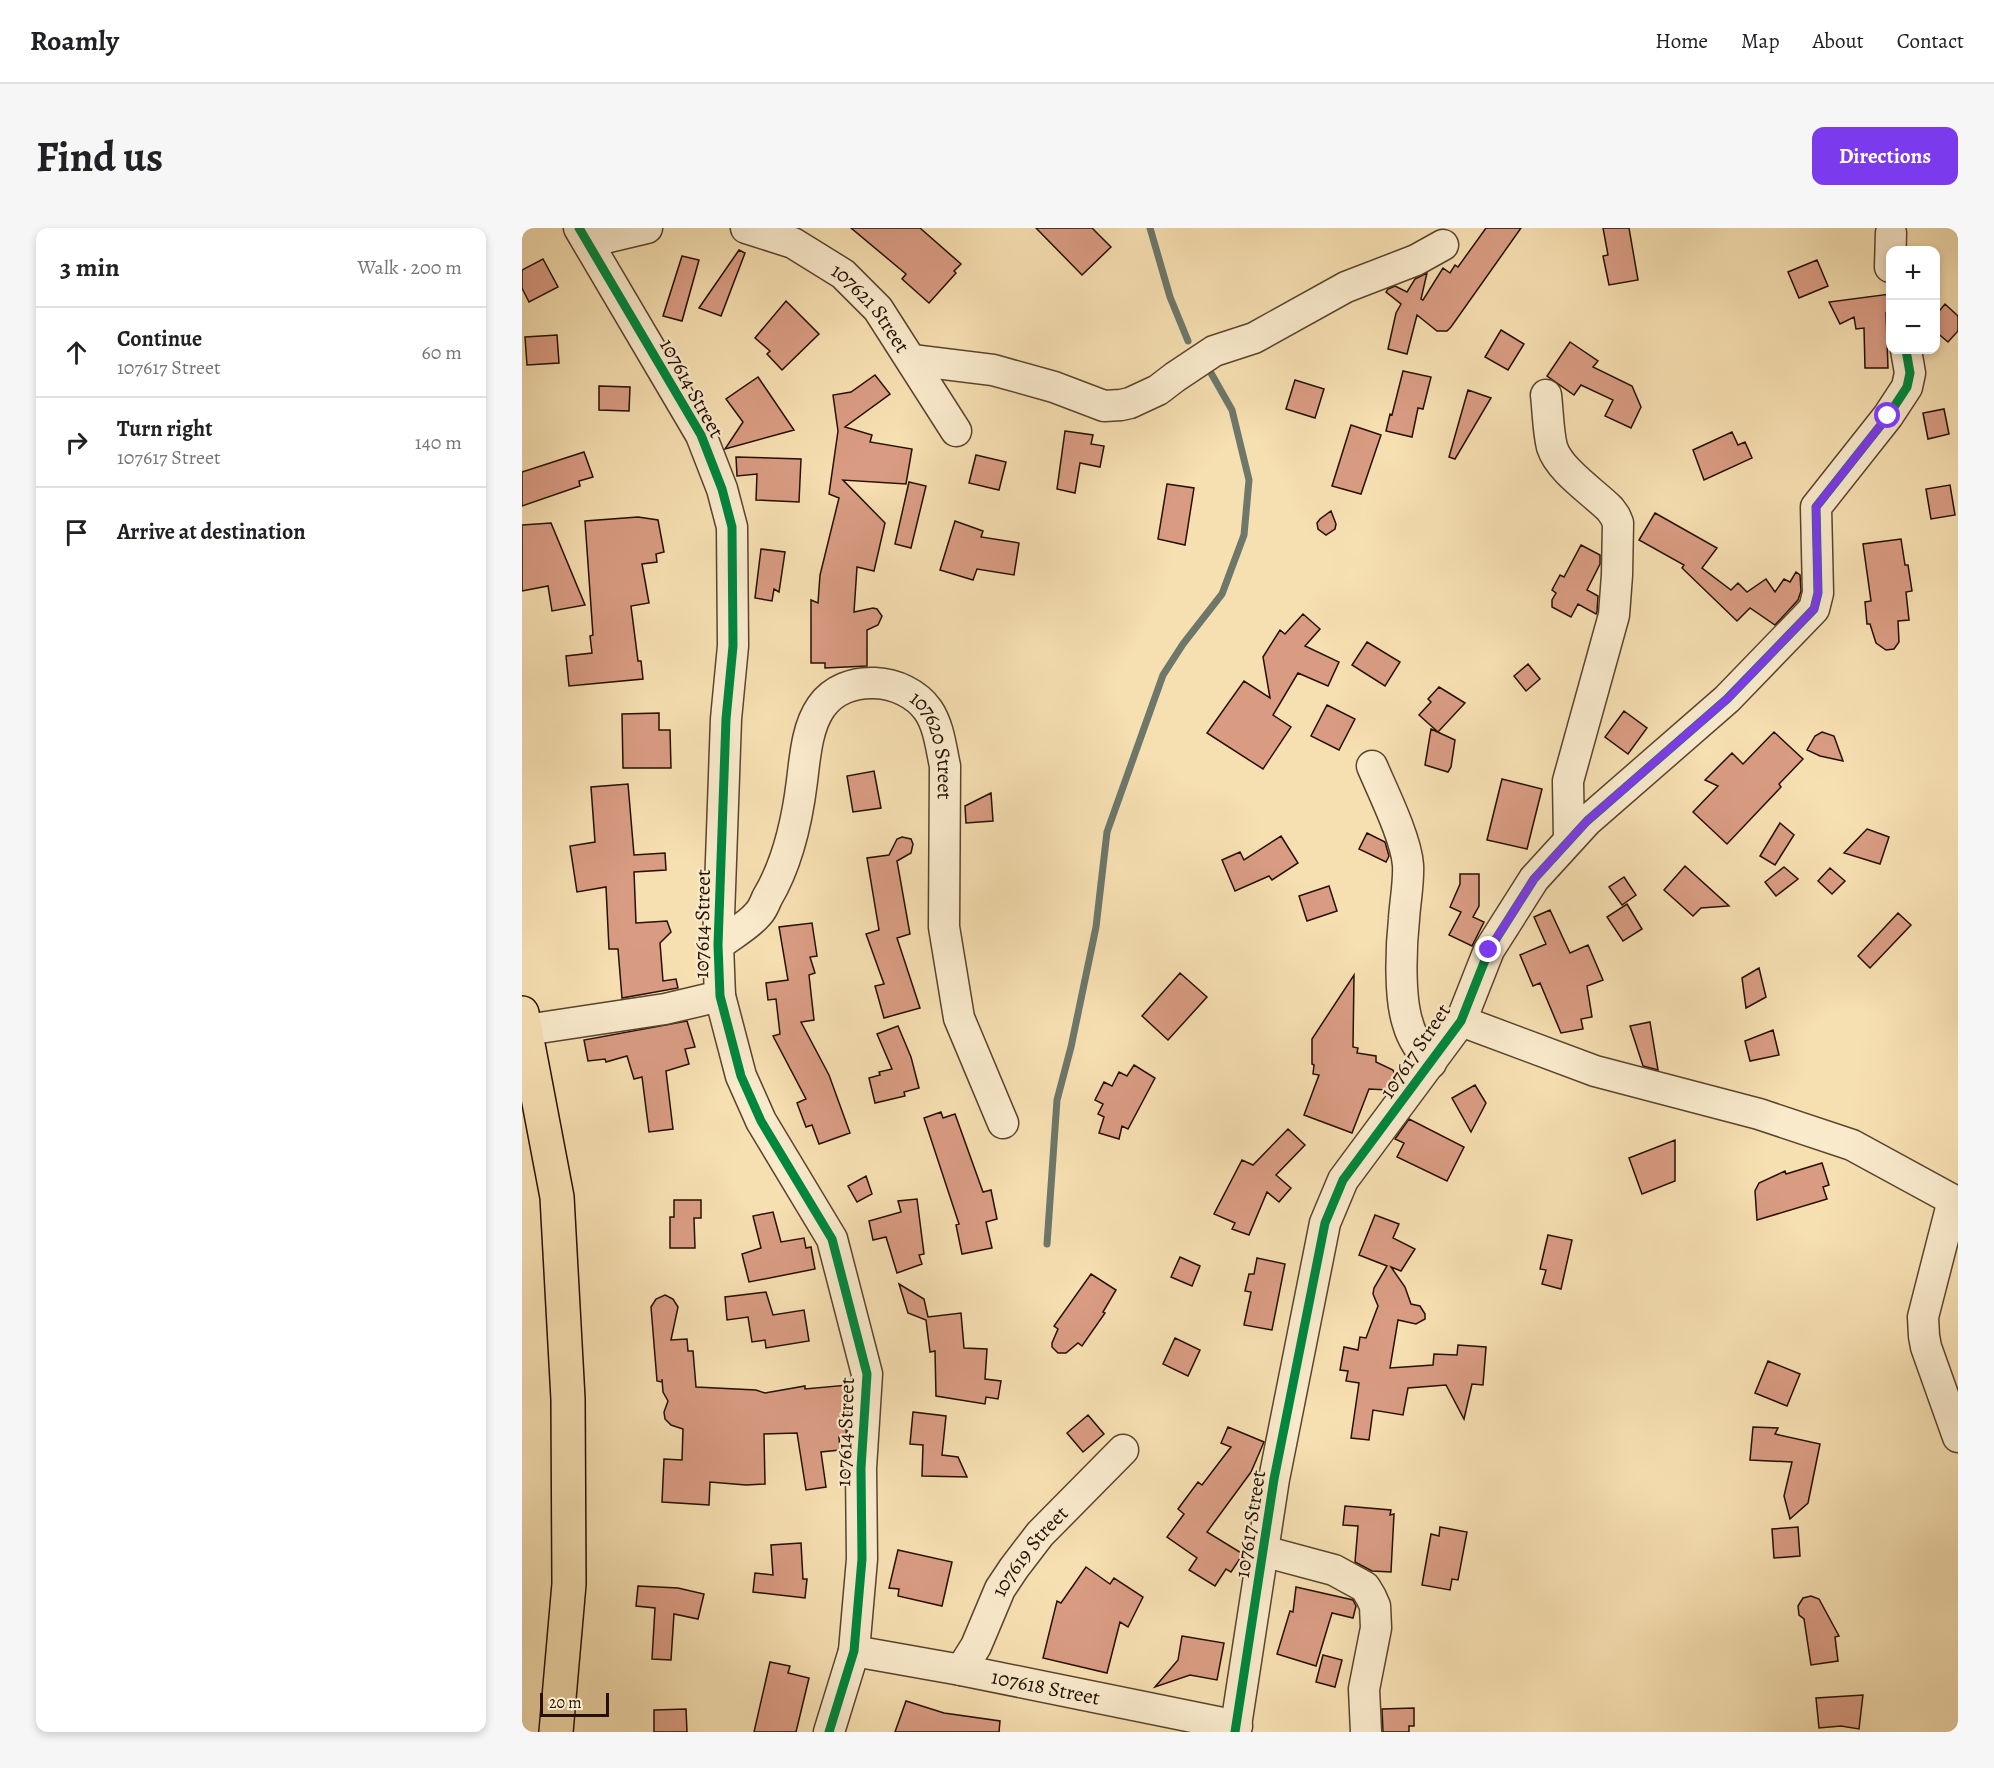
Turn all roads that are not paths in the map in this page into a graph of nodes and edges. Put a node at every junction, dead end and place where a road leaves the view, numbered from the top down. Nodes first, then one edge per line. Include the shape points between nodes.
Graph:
1 (647, 228) edge
2 (746, 228) edge
3 (1891, 233) dead end
4 (583, 235) edge
5 (1443, 245) dead end
6 (1891, 246) edge
7 (1907, 354) edge
8 (912, 360) junction
9 (1546, 395) dead end
10 (956, 431) dead end
11 (1372, 766) dead end
12 (1569, 840) junction
13 (718, 945) junction
14 (720, 996) junction
15 (523, 1017) edge
16 (1461, 1021) junction
17 (1431, 1063) junction
18 (1003, 1123) dead end
19 (1955, 1200) edge
20 (1958, 1437) edge
21 (1123, 1450) dead end
22 (1263, 1551) junction
23 (854, 1651) junction
24 (961, 1670) junction
25 (1236, 1729) edge
26 (556, 1732) edge
27 (829, 1732) edge
28 (1366, 1732) edge

1 - 4 street
2 - 8 street, 107621 Street via 793,243 843,274 878,309
3 - 6 street
4 - 13 street, 107614 Street via 701,435 732,527 733,646 726,719
5 - 8 street via 1416,260 1346,287 1254,338 1214,351 1158,390 1130,403 1104,406 993,370
7 - 12 street, 107617 Street via 1910,373 1906,387 1816,507 1818,593 1814,609 1727,699
8 - 10 street, 107621 Street
9 - 12 street via 1556,454 1610,509 1618,523 1614,615 1568,781
11 - 17 street via 1408,864 1402,934 1404,1005 1414,1039
12 - 16 street, 107617 Street via 1534,879 1489,950
13 - 14 street, 107614 Street
13 - 18 street, 107620 Street via 758,915 777,882 798,815 813,721 830,695 861,684 894,686 916,697 928,710 945,766 944,927 959,1018
14 - 15 street via 665,1009
14 - 23 street, 107614 Street via 741,1076 761,1121 832,1239 867,1374 861,1468 862,1559
15 - 26 main road via 557,1197 568,1399 569,1584
16 - 17 street, 107617 Street
16 - 19 street via 1595,1071 1759,1114 1852,1145
17 - 22 street, 107617 Street via 1343,1180 1325,1224
19 - 20 street via 1923,1327 1926,1347
21 - 24 street, 107619 Street via 1040,1534 1014,1568
22 - 25 street, 107617 Street
22 - 28 street via 1334,1570 1365,1587 1371,1597 1376,1628 1364,1689
23 - 24 street, 107618 Street
23 - 27 street, 107614 Street
24 - 25 street, 107618 Street

